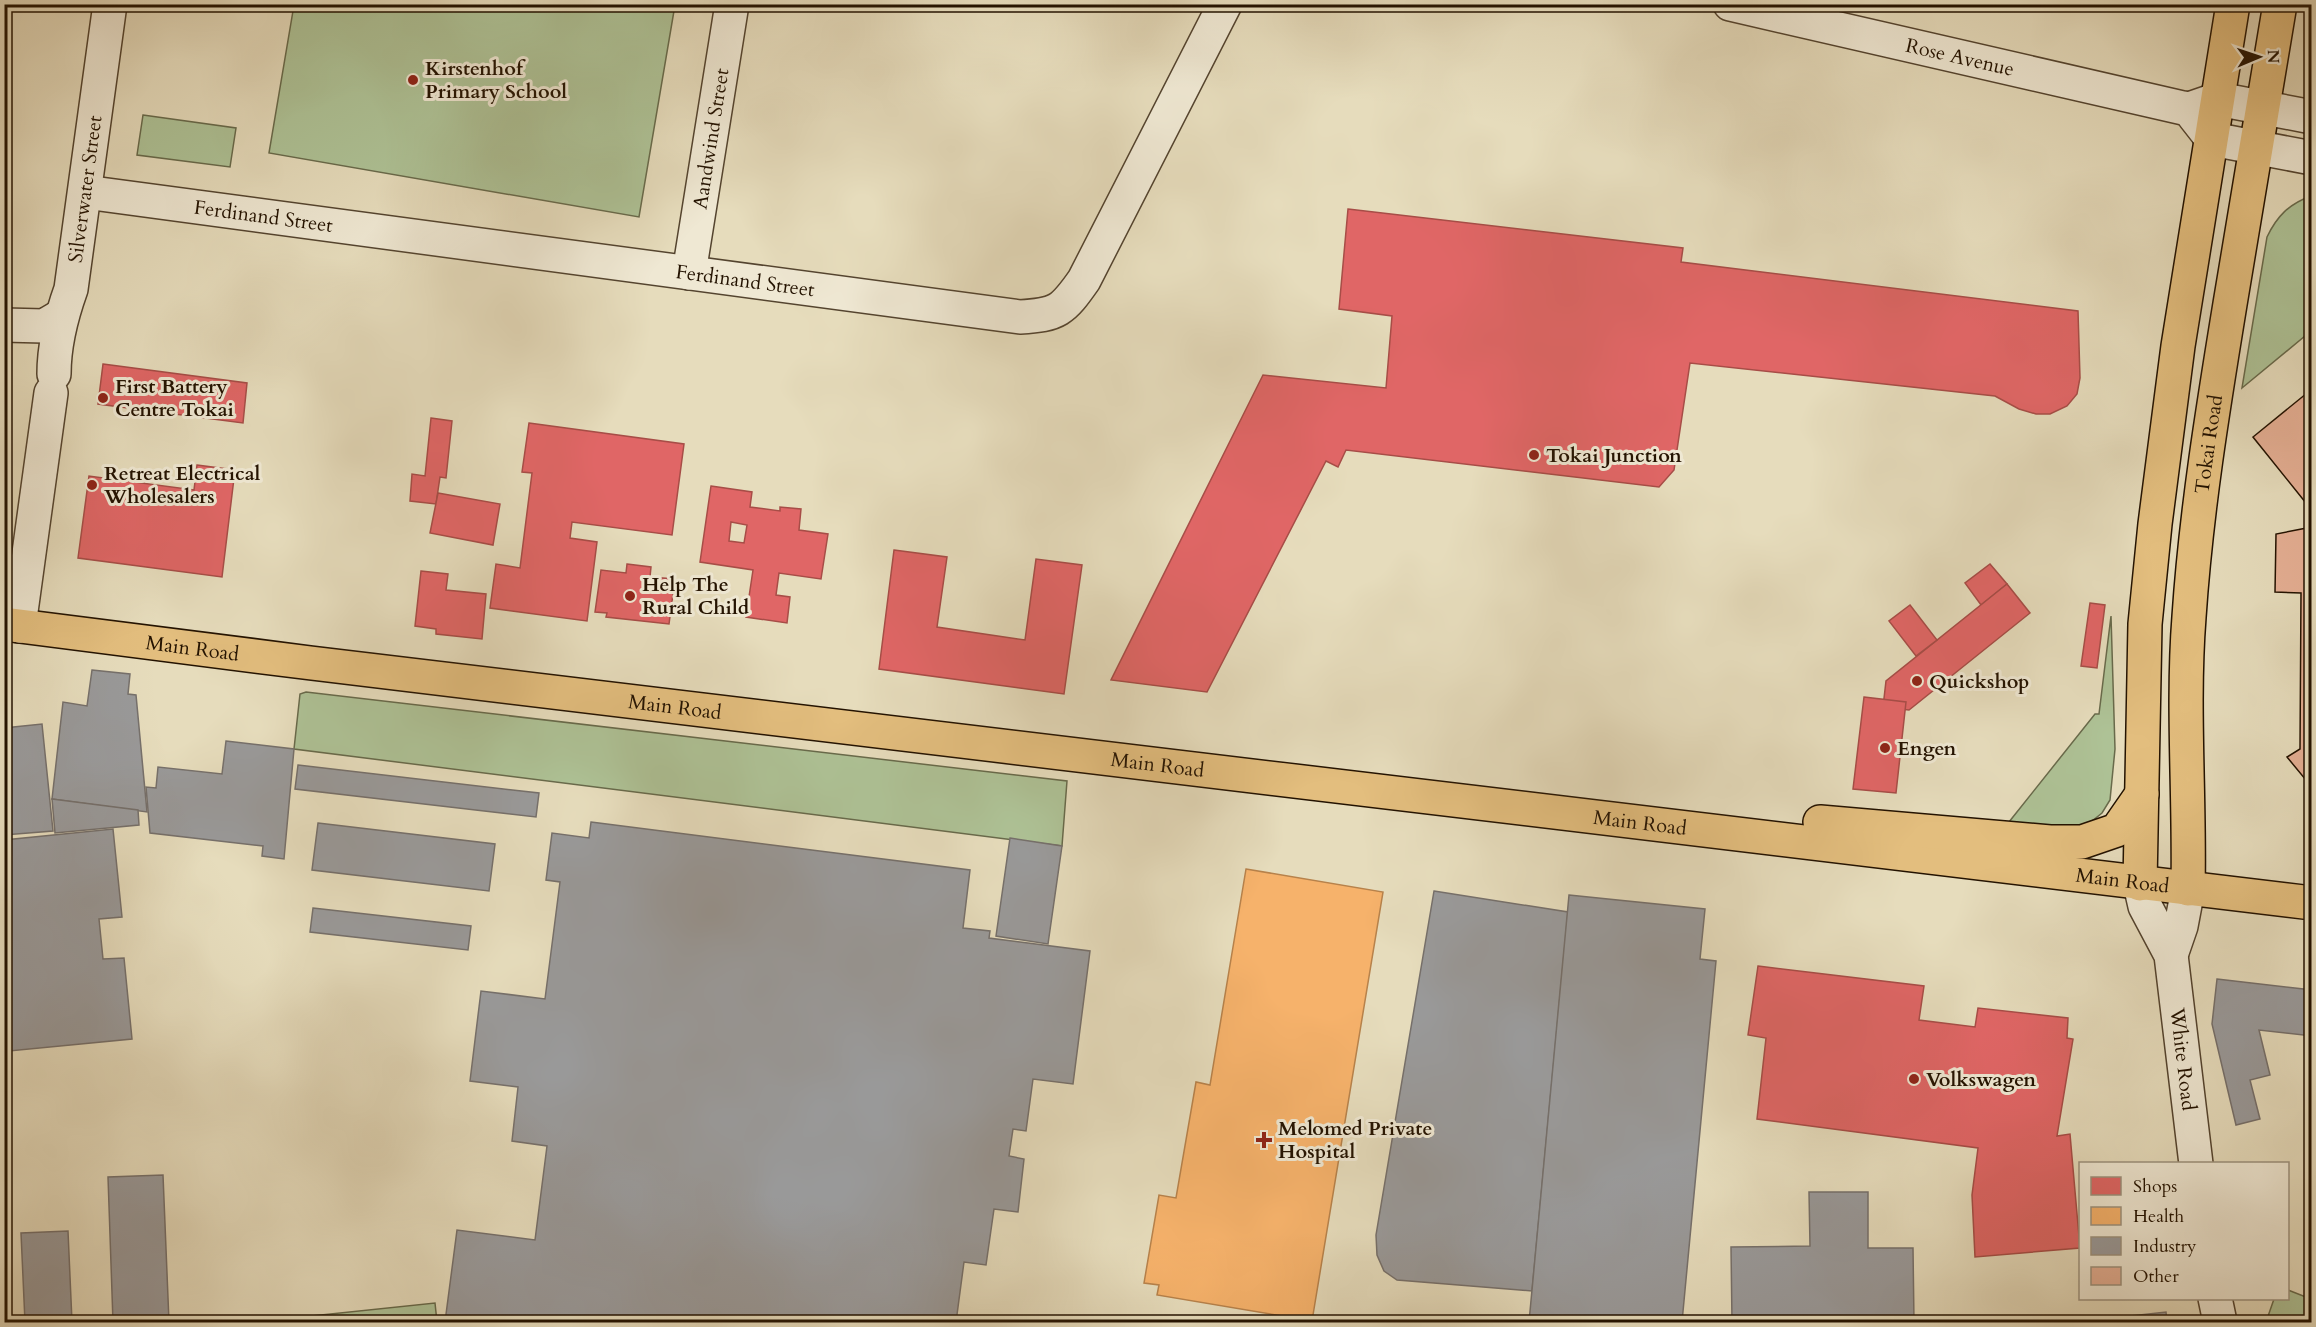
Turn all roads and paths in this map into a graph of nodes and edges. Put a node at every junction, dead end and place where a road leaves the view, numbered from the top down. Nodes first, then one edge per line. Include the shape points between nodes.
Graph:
1 (110, 4) edge
2 (732, 4) edge
3 (1225, 4) edge
4 (1730, 4) edge
5 (2233, 4) edge
6 (2280, 4) edge
7 (1863, 19) edge
8 (2203, 104) junction
9 (2264, 107) junction
10 (2312, 117) edge
11 (2212, 139) junction
12 (2256, 148) junction
13 (2312, 158) edge
14 (85, 192) junction
15 (689, 273) junction
16 (61, 316) junction
17 (4, 325) edge
18 (12, 625) edge
19 (1336, 786) junction
20 (2142, 794) junction
21 (2140, 884) junction
22 (2188, 889) junction
23 (2312, 903) edge
24 (2171, 955) junction
25 (2196, 1162) edge
26 (2215, 1300) edge
27 (2220, 1323) edge

1 - 14 street, Silverwater Street
2 - 15 street, Aandwind Street
3 - 15 street, Ferdinand Street via 1084,280 1056,312 1020,317
4 - 7 street, Rose Avenue
5 - 8 main road
6 - 9 main road, Tokai Road
7 - 8 street, Rose Avenue
8 - 9 street, Rose Avenue
8 - 11 main road
9 - 10 street, Rose Avenue
9 - 12 main road, Tokai Road
11 - 12 street
11 - 20 main road via 2178,346 2155,524 2145,624
12 - 13 street
12 - 22 main road, Tokai Road via 2196,528 2188,619
14 - 15 street, Ferdinand Street
14 - 16 street, Silverwater Street via 71,289
16 - 17 street via 44,326
16 - 18 street, Silverwater Street
18 - 19 main road, Main Road
19 - 20 main road via 1403,772 1753,815 2050,842 2082,842 2117,830
19 - 21 main road, Main Road
20 - 21 main road
21 - 22 main road, Main Road
21 - 24 street, White Road via 2145,906
22 - 23 main road, Main Road
22 - 24 street, White Road
24 - 25 street, White Road
26 - 27 street

